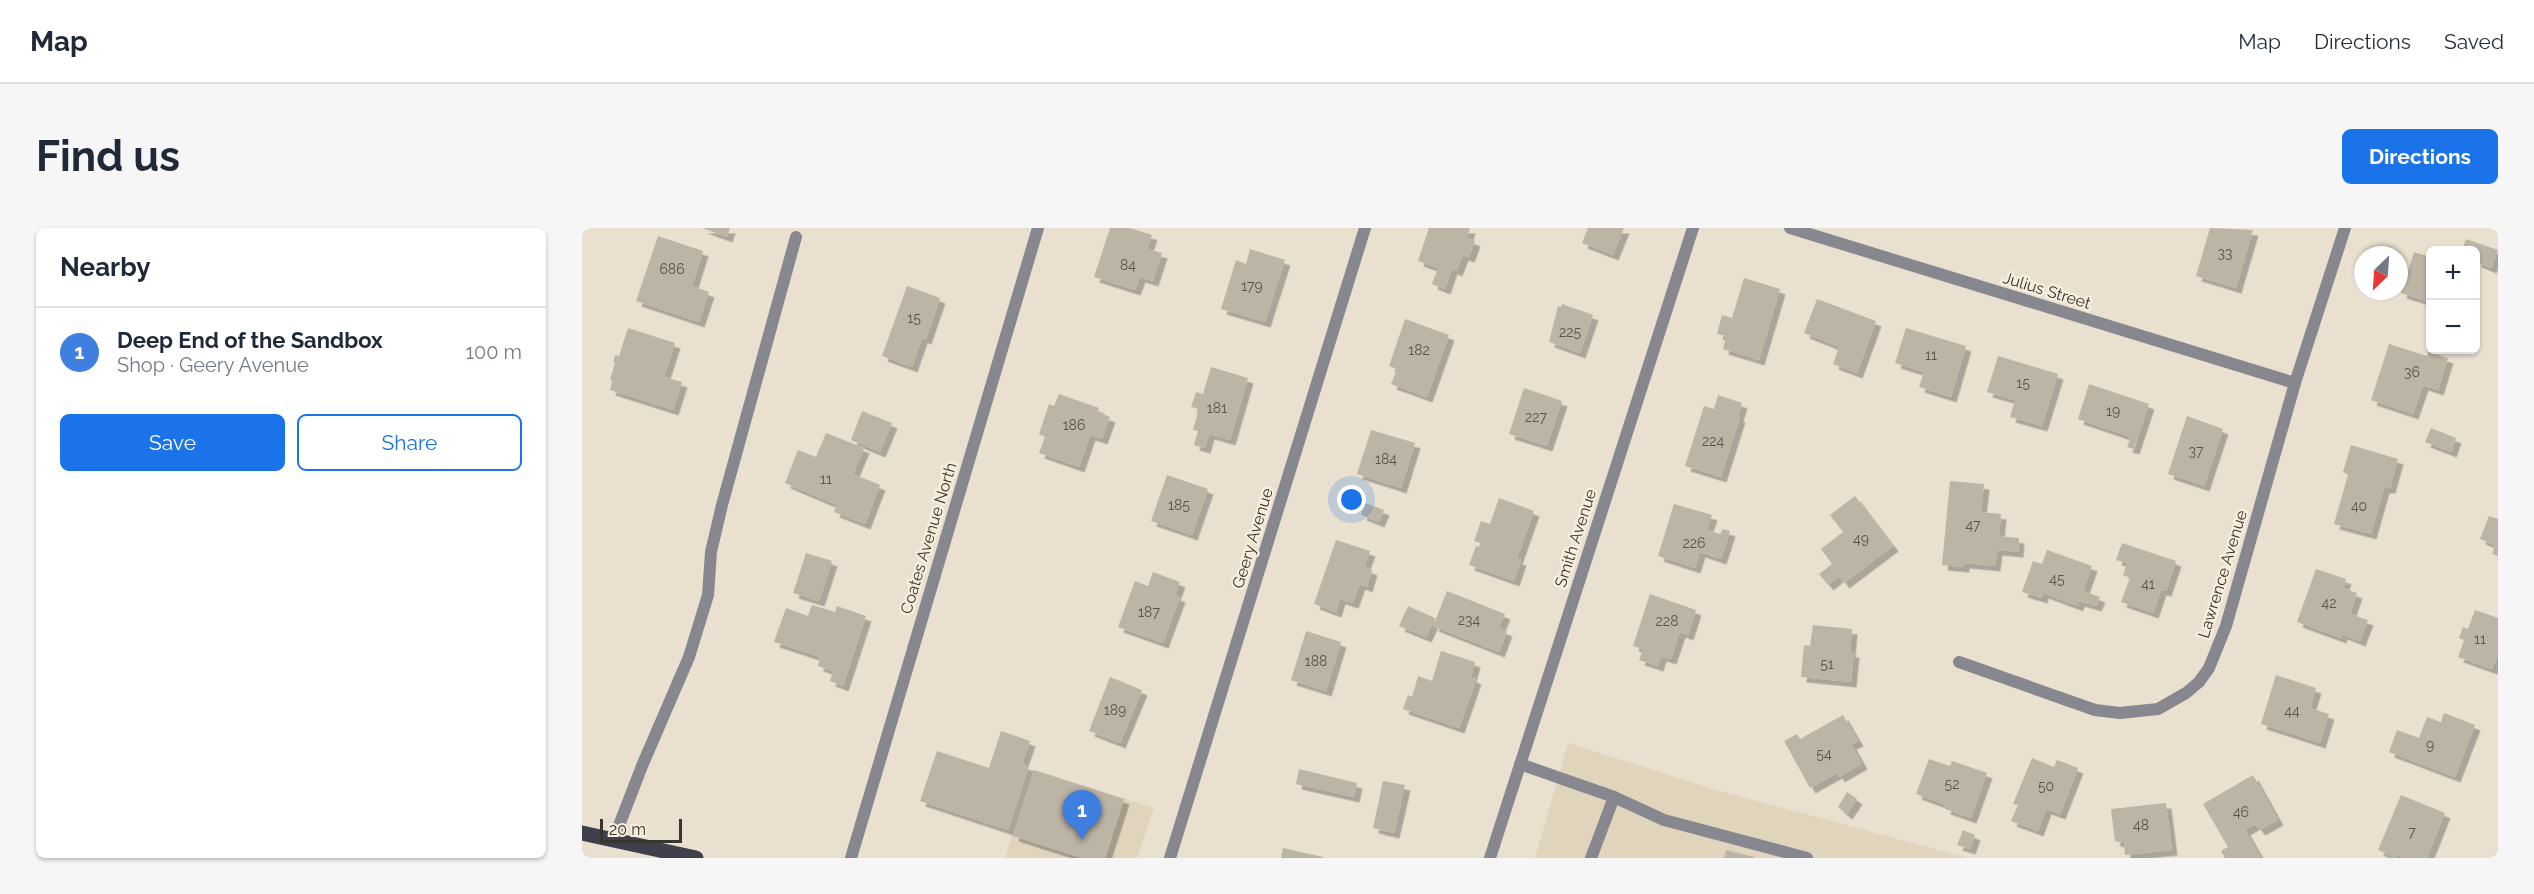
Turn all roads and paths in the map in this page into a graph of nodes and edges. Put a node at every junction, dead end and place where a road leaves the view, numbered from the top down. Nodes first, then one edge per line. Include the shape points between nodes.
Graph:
1 (1038, 228) edge
2 (1365, 228) edge
3 (1693, 228) edge
4 (1790, 228) edge
5 (2345, 228) edge
6 (796, 237) dead end
7 (2295, 383) junction
8 (1959, 662) dead end
9 (1520, 764) junction
10 (1614, 796) junction
11 (582, 833) edge
12 (613, 841) junction
13 (696, 858) edge
14 (851, 858) edge
15 (1170, 858) edge
16 (1490, 858) edge
17 (1591, 858) edge
18 (1807, 858) edge

1 - 14 street, Coates Avenue North
2 - 15 street, Geery Avenue
3 - 9 street, Smith Avenue
4 - 7 street, Julius Street
5 - 7 street, Lawrence Avenue
6 - 12 street via 711,552 708,595 689,657
7 - 8 street, Lawrence Avenue via 2226,626 2209,668 2186,693 2158,709 2120,713 2095,710
9 - 10 street
9 - 16 street, Smith Avenue
10 - 17 street
10 - 18 street via 1664,820
11 - 12 main road
12 - 13 main road

